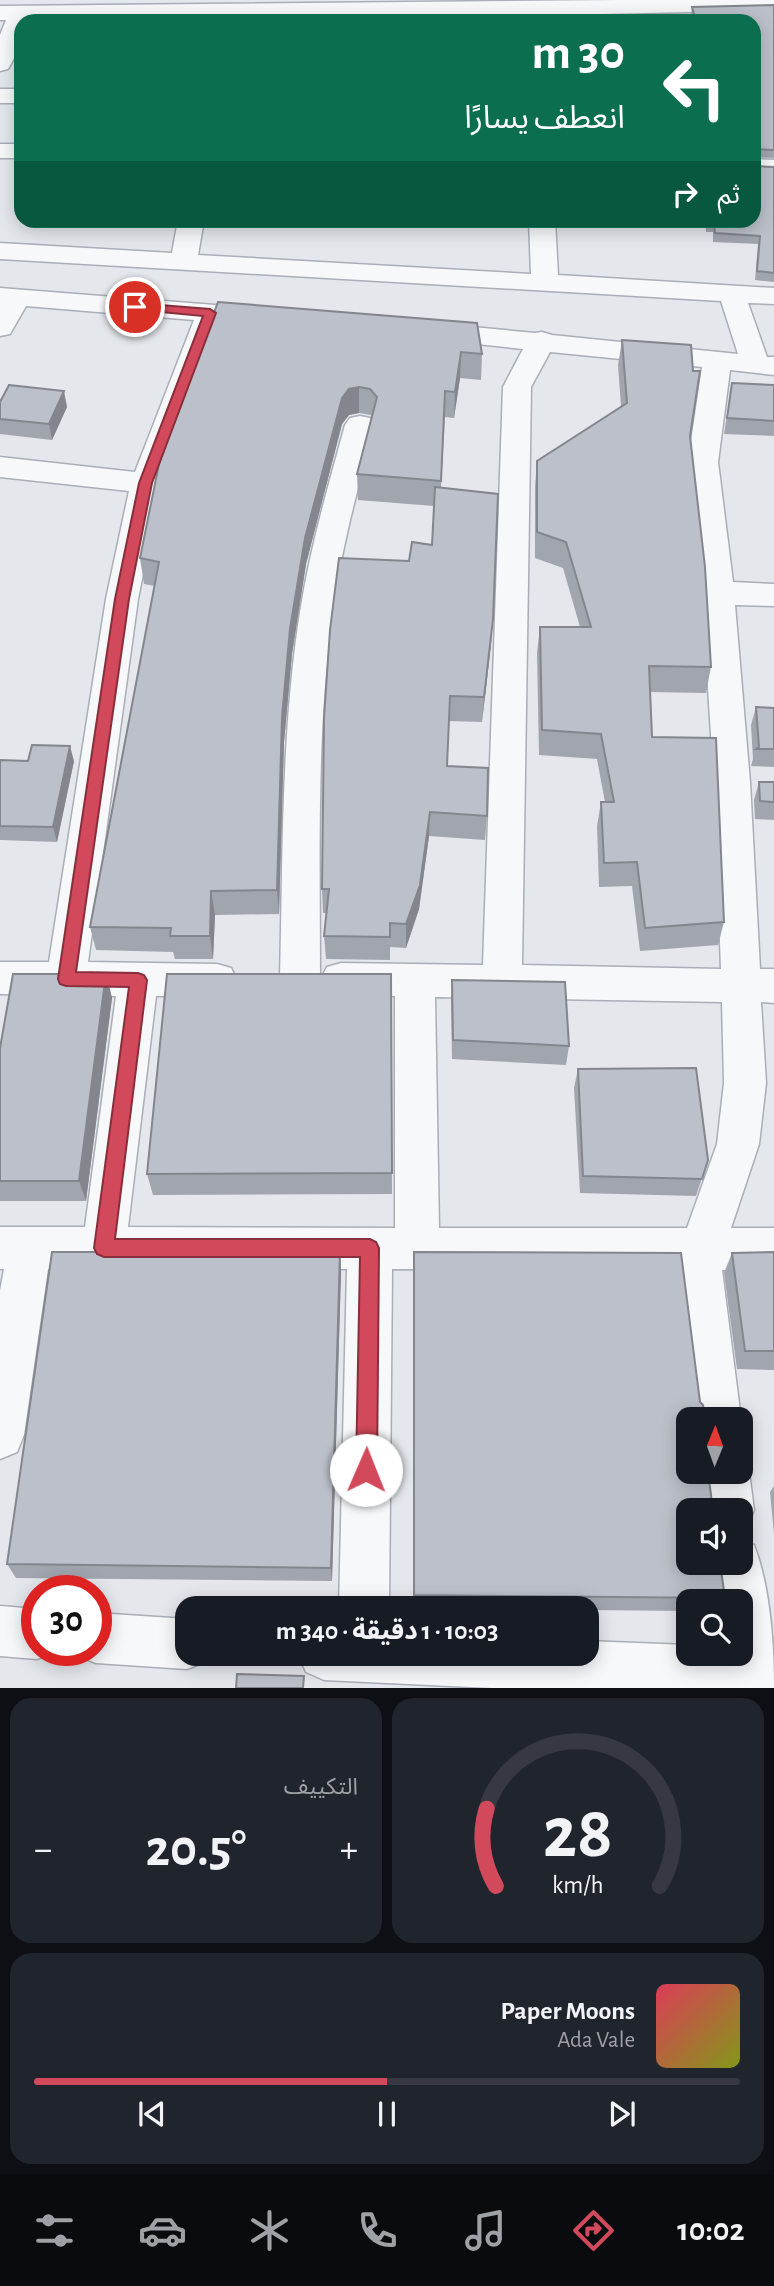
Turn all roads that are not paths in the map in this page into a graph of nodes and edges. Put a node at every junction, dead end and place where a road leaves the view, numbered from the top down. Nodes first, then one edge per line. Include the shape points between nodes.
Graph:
1 (774, 4) edge
2 (25, 9) edge
3 (668, 9) edge
4 (518, 10) edge
5 (229, 11) edge
6 (14, 33) edge
7 (0, 64) edge
8 (190, 228) edge
9 (542, 228) edge
10 (0, 251) edge
11 (184, 260) junction
12 (545, 282) junction
13 (732, 294) junction
14 (774, 296) edge
15 (9, 297) edge
16 (210, 313) junction
17 (288, 319) edge
18 (0, 328) edge
19 (407, 329) edge
20 (542, 340) junction
21 (717, 359) junction
22 (765, 365) edge
23 (360, 425) dead end
24 (0, 467) edge
25 (146, 483) junction
26 (718, 593) junction
27 (774, 595) edge
28 (0, 978) edge
29 (66, 979) junction
30 (300, 979) junction
31 (415, 979) junction
32 (138, 980) junction
33 (502, 982) junction
34 (758, 985) edge
35 (14, 1248) edge
36 (104, 1248) junction
37 (370, 1248) junction
38 (417, 1248) junction
39 (774, 1249) edge
40 (701, 1250) junction
41 (716, 1407) edge
42 (0, 1435) edge
43 (739, 1575) edge
44 (356, 1596) edge
45 (0, 1631) edge
46 (21, 1633) edge
47 (112, 1639) edge
48 (175, 1643) edge
49 (457, 1666) edge
50 (497, 1675) edge
51 (762, 1675) edge

1 - 3 street
2 - 5 street
3 - 4 street
4 - 5 street
6 - 7 street
8 - 11 street
9 - 12 street
10 - 11 street
11 - 12 street
12 - 13 street
13 - 14 street
13 - 22 street
15 - 16 street
15 - 18 street
16 - 17 street
16 - 25 street
19 - 20 street
20 - 21 street
20 - 33 street via 517,387
21 - 22 street
21 - 26 street via 703,462
23 - 30 street via 325,561 314,634 304,766
24 - 25 street
25 - 29 street via 122,599
26 - 27 street
26 - 34 street via 746,782
28 - 29 street
29 - 32 street
30 - 31 street
30 - 32 street
31 - 33 street
31 - 38 street
32 - 36 street
33 - 34 street
34 - 40 street via 738,1144 726,1189
35 - 36 street
35 - 42 street
36 - 37 street
37 - 38 street
37 - 44 street
38 - 40 street
39 - 40 street
40 - 41 street via 699,1276
43 - 51 street
45 - 46 street
47 - 48 street
49 - 50 street
50 - 51 street

